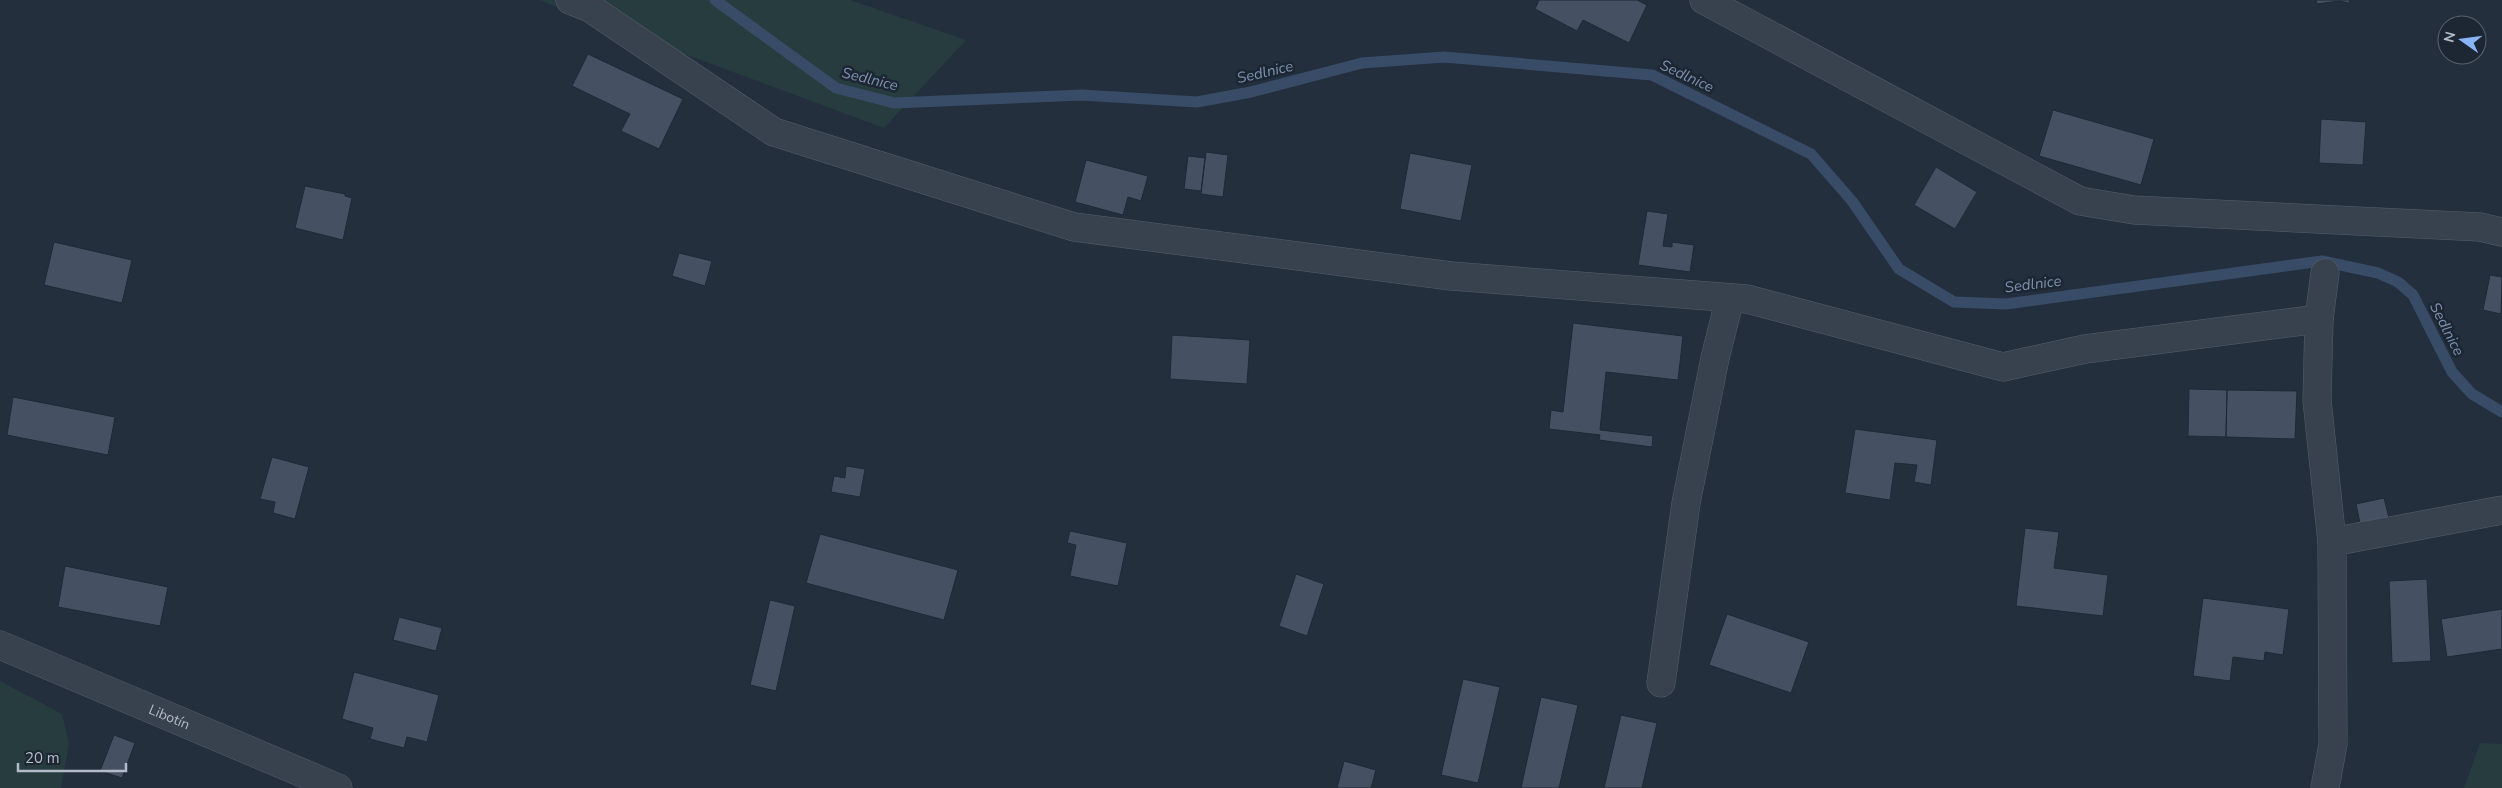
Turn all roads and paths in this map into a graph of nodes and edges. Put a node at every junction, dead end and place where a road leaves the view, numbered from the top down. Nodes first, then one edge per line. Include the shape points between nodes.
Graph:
1 (570, 0) edge
2 (1704, 0) edge
3 (2502, 232) edge
4 (2325, 274) dead end
5 (1730, 298) junction
6 (2319, 319) junction
7 (2502, 510) edge
8 (2332, 542) junction
9 (0, 645) edge
10 (1661, 683) dead end
11 (338, 788) edge
12 (2325, 788) edge

1 - 5 street via 590,8 774,132 1074,227 1451,276
2 - 3 street via 2080,201 2134,210 2480,227
4 - 6 street
5 - 6 street via 1747,298 2003,367 2085,349
5 - 10 street via 1686,503
6 - 8 street via 2317,400
7 - 8 street
8 - 12 street via 2333,744
9 - 11 street, Libotín

